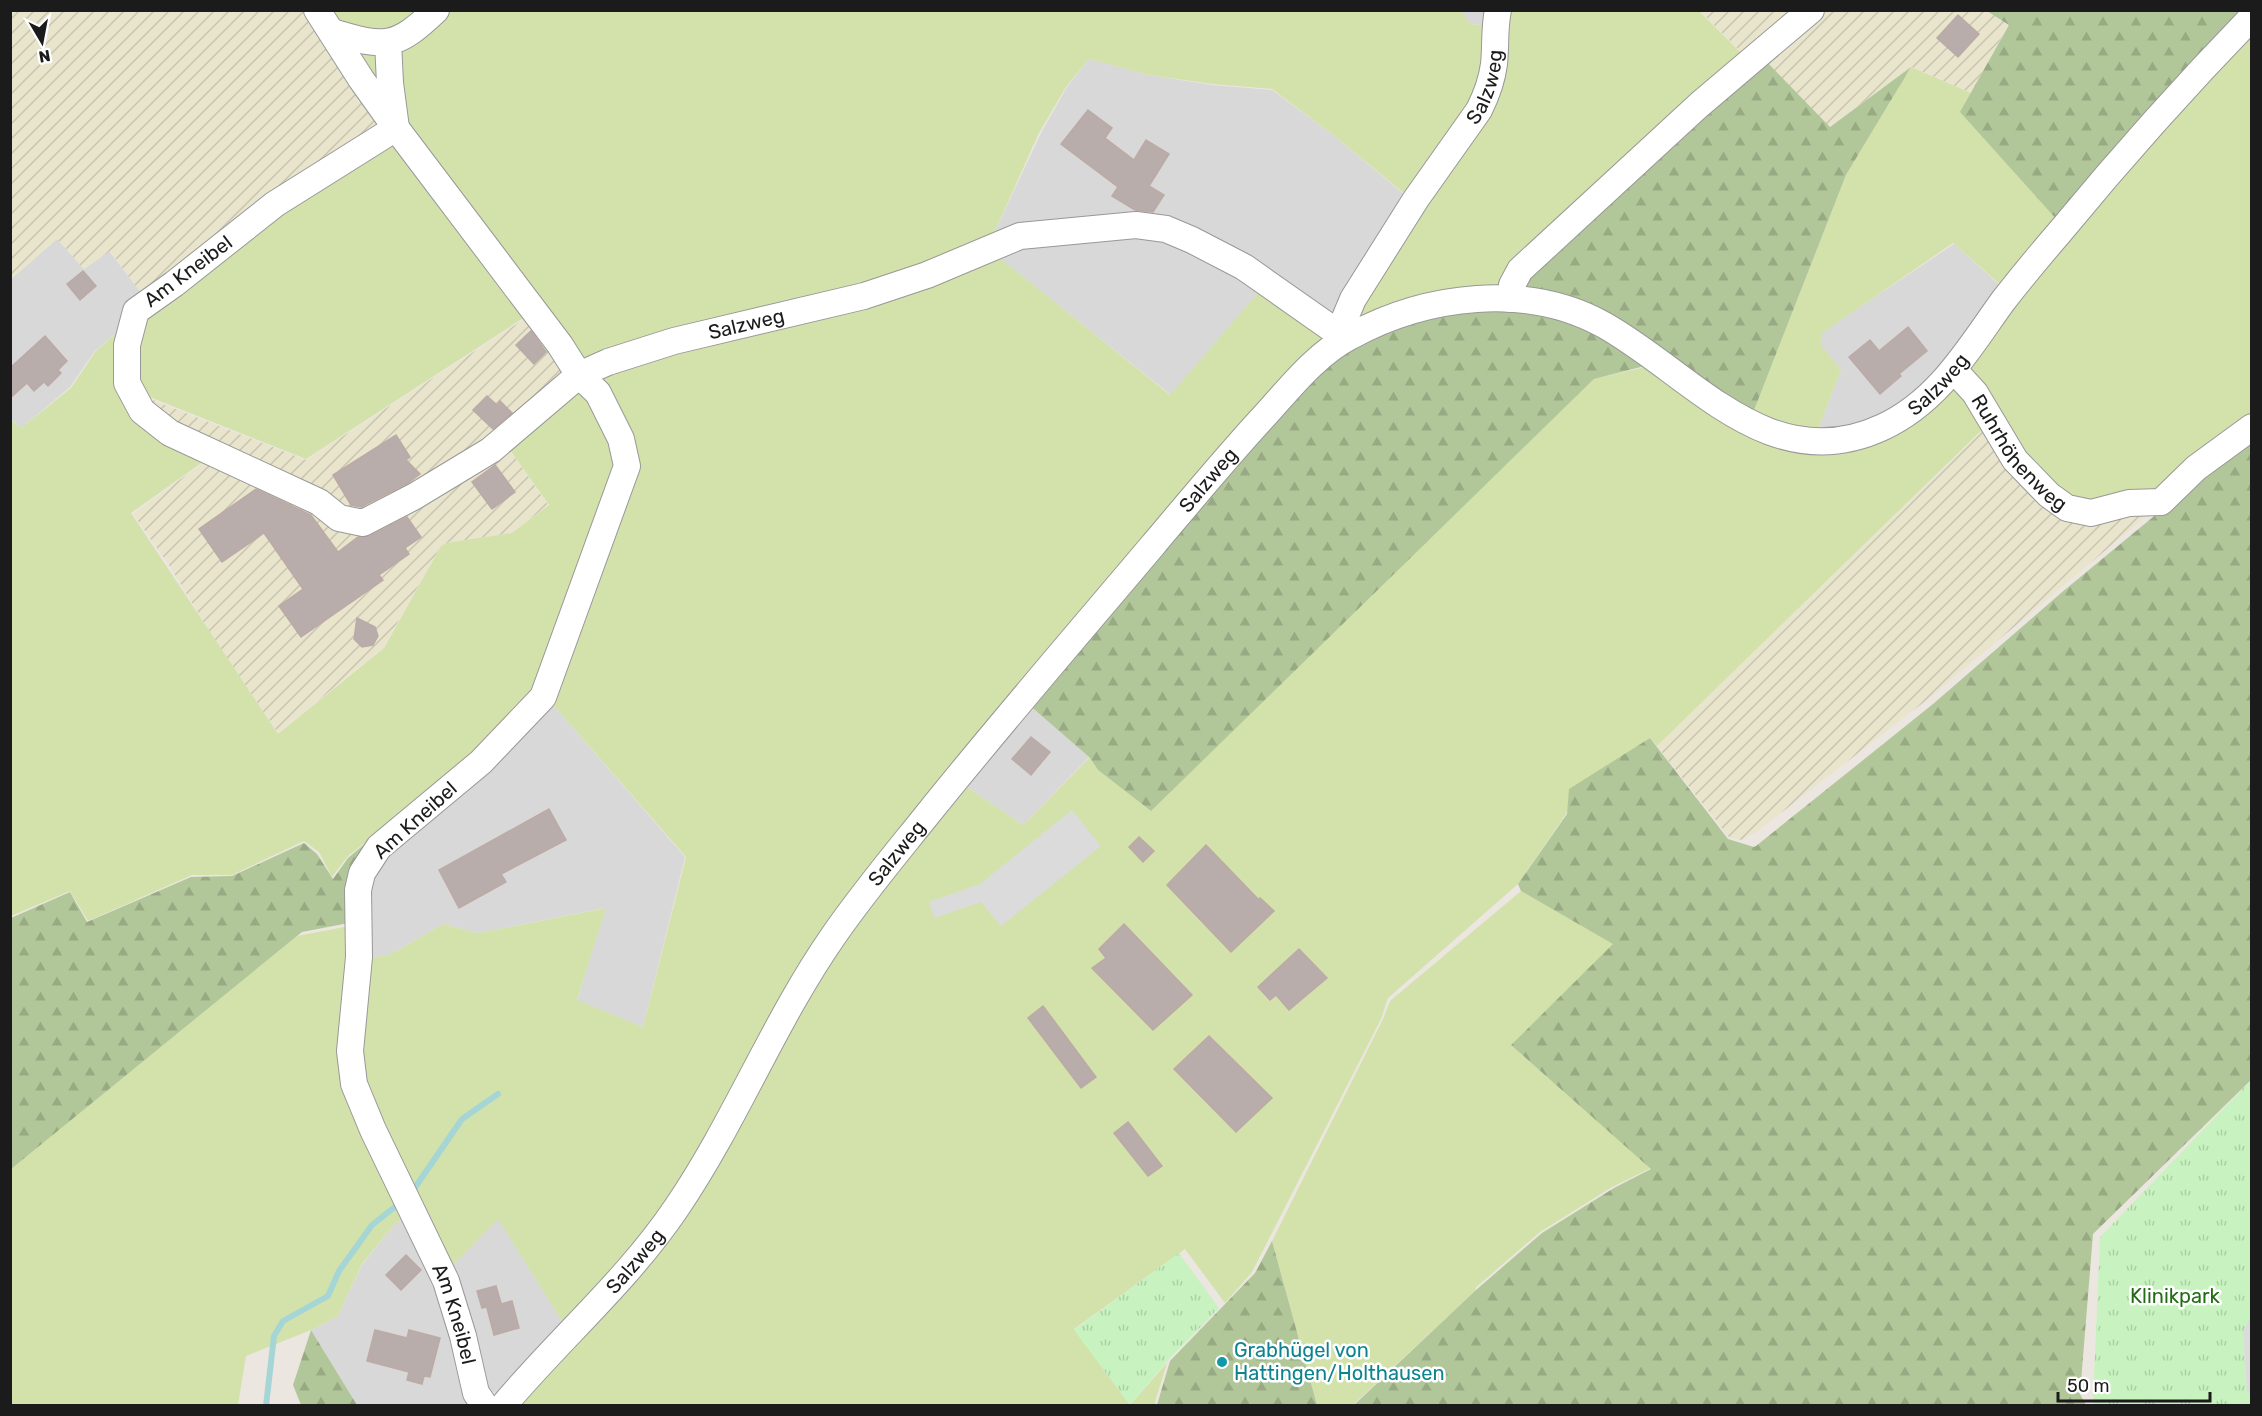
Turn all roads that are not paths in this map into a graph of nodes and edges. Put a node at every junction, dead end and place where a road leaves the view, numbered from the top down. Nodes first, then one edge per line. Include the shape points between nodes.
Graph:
1 (317, 10) edge
2 (436, 10) edge
3 (1498, 10) edge
4 (1811, 10) edge
5 (2252, 17) edge
6 (332, 32) junction
7 (388, 42) junction
8 (396, 128) junction
9 (1510, 299) junction
10 (1345, 338) junction
11 (1954, 370) junction
12 (579, 375) junction
13 (2252, 427) edge
14 (485, 1406) edge
15 (503, 1406) edge

1 - 6 street, Am Kneibel
2 - 7 street via 406,36
3 - 10 street, Salzweg via 1494,63 1486,96 1353,299 1345,318
4 - 9 street via 1699,105 1521,270 1512,285
5 - 11 street, Salzweg via 2058,233
6 - 7 street
6 - 8 street, Am Kneibel
7 - 8 street, Am Kneibel
8 - 12 street, Am Kneibel
8 - 12 street, Am Kneibel via 275,204 136,311 127,345 127,383 141,411 170,433 319,502 339,518 363,523 491,450
9 - 10 street, Salzweg via 1421,307
9 - 11 street, Salzweg via 1570,310 1601,323 1717,405 1771,434 1792,440 1832,441 1880,429 1931,395
10 - 12 street, Salzweg via 1244,267 1166,229 1136,225 1020,236 927,275 864,296 674,342
10 - 15 street, Salzweg via 1302,374 1239,444 958,776 859,900 782,1017 726,1126 674,1212 613,1287
11 - 13 street, Ruhrhöhenweg via 1975,393 2015,459 2049,495 2067,508 2091,513 2129,503 2161,502 2196,468
12 - 14 street, Am Kneibel via 598,393 621,439 627,466 543,697 481,762 379,847 362,873 358,890 359,957 350,1051 354,1084 446,1281 476,1393

